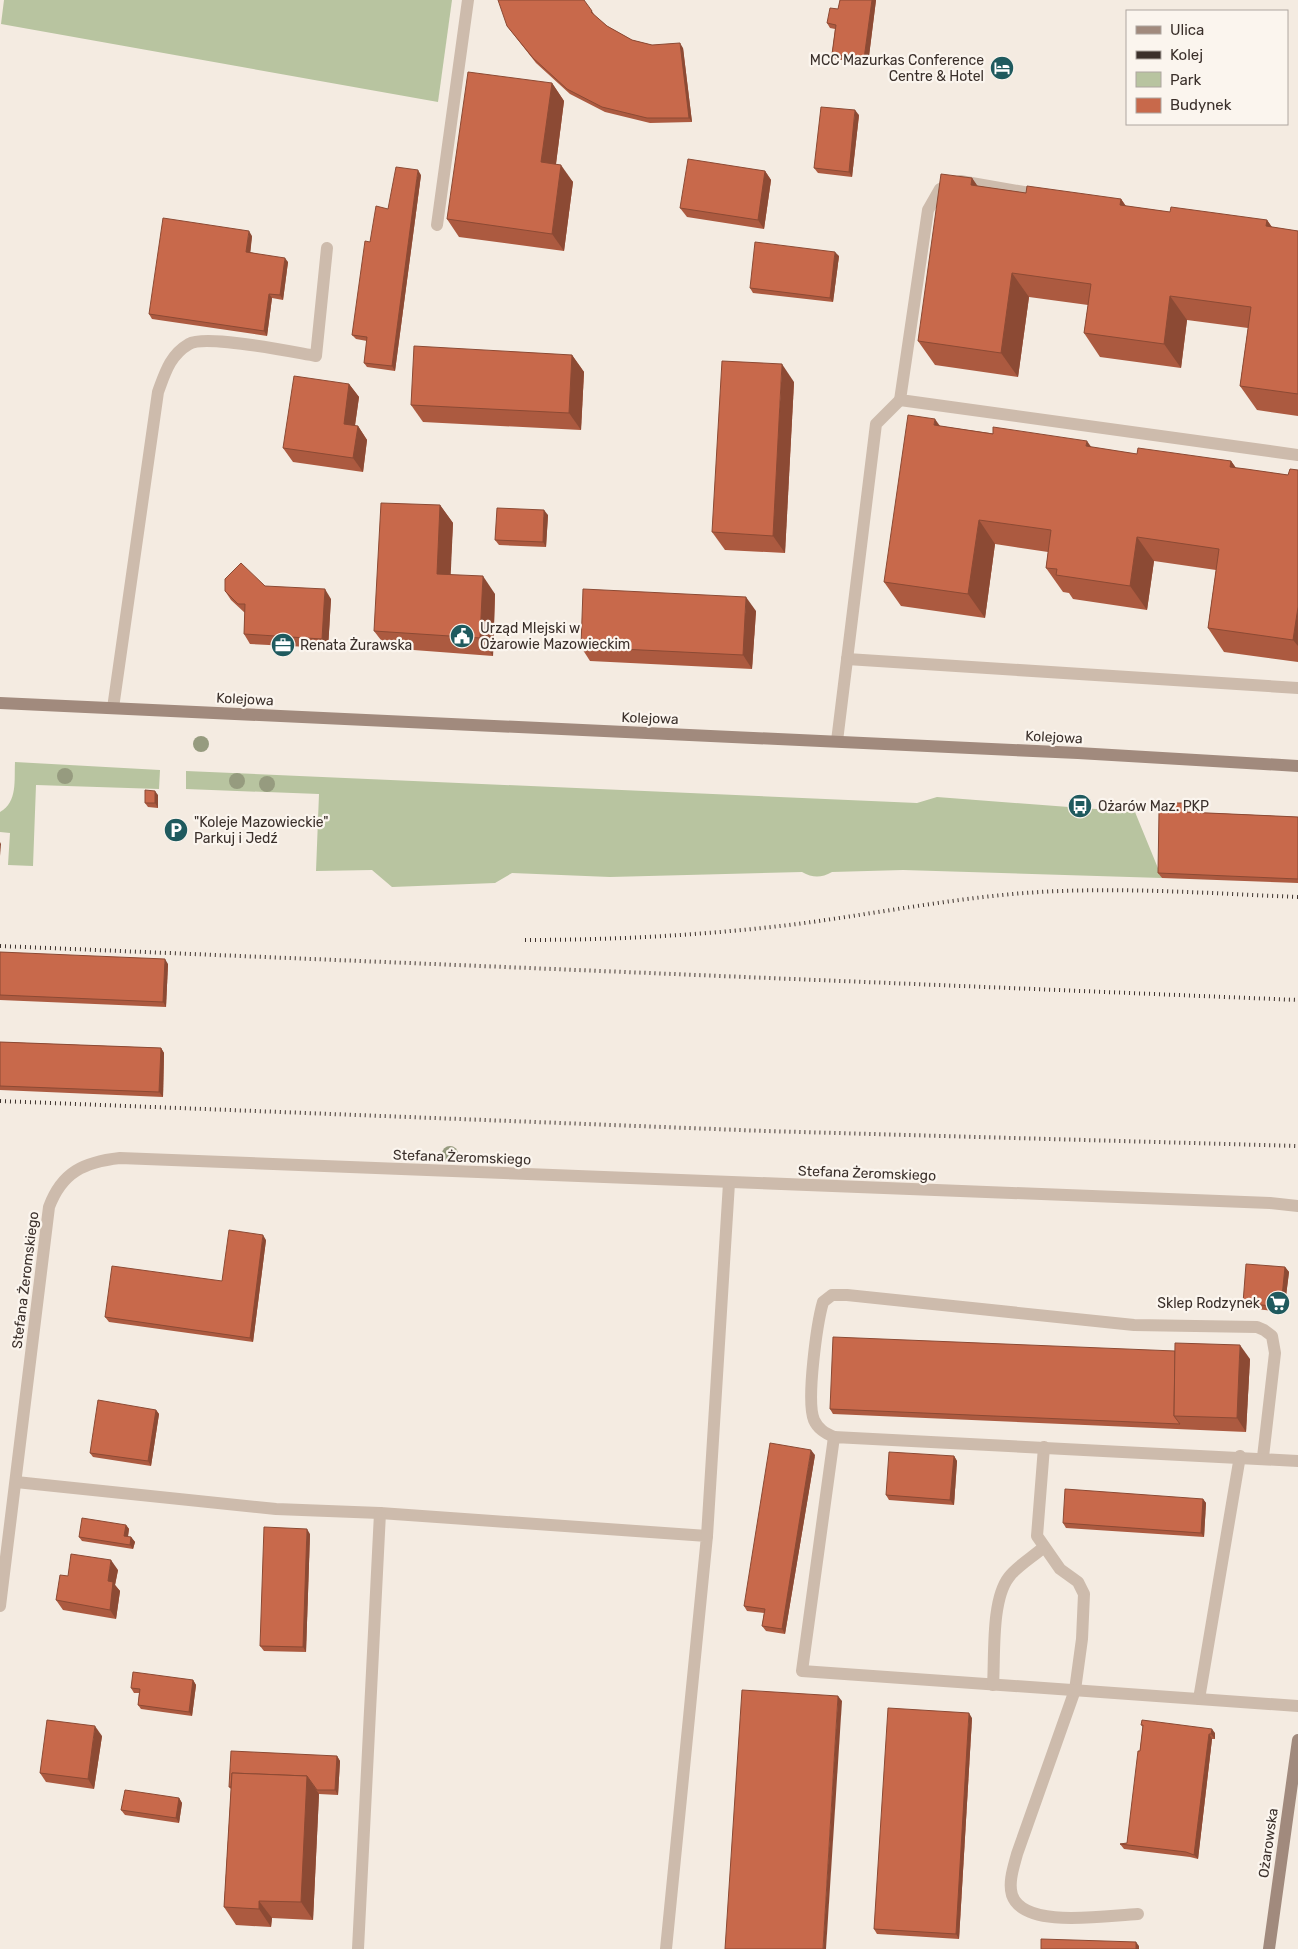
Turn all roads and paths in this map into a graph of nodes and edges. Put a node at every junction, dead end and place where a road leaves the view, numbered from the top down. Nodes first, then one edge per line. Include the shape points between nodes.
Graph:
1 (468, 0) edge
2 (1056, 197) edge
3 (437, 225) dead end
4 (326, 248) dead end
5 (900, 400) junction
6 (1298, 454) edge
7 (847, 658) junction
8 (1298, 688) edge
9 (0, 703) edge
10 (114, 708) junction
11 (837, 741) junction
12 (1298, 766) edge
13 (729, 1183) junction
14 (1298, 1206) edge
15 (834, 1437) junction
16 (1044, 1447) junction
17 (1240, 1456) junction
18 (1263, 1457) junction
19 (1298, 1460) edge
20 (16, 1482) junction
21 (380, 1513) junction
22 (707, 1536) junction
23 (1044, 1547) junction
24 (0, 1606) edge
25 (993, 1685) junction
26 (1075, 1690) junction
27 (1199, 1699) junction
28 (1298, 1706) edge
29 (1298, 1740) edge
30 (1138, 1914) dead end
31 (358, 1949) edge
32 (666, 1949) edge
33 (1268, 1949) edge

1 - 3 street
2 - 5 street via 960,181 940,189 928,210
4 - 10 street via 316,356 210,340 190,343 169,362 158,392
5 - 6 street
5 - 7 street via 876,424
7 - 8 street
7 - 11 street
9 - 10 street, Kolejowa
10 - 11 street, Kolejowa
11 - 12 street, Kolejowa
13 - 14 street, Stefana Żeromskiego
13 - 20 street, Stefana Żeromskiego via 120,1158 82,1166 55,1192 49,1207
13 - 22 street
15 - 16 street
15 - 18 street via 821,1430 815,1422 810,1402 823,1302 832,1295 847,1295 1134,1324 1257,1327 1272,1336 1275,1353
15 - 25 street via 802,1671
16 - 17 street
16 - 23 street via 1037,1536
17 - 18 street
17 - 27 street
18 - 19 street
20 - 21 street via 276,1509
20 - 24 street, Stefana Żeromskiego
21 - 22 street
21 - 31 street
22 - 32 street
23 - 25 street via 1010,1575 1002,1586 997,1612
23 - 26 street via 1060,1569 1078,1582 1084,1594
25 - 26 street
26 - 27 street
26 - 30 street via 1017,1854 1011,1894 1017,1905 1029,1914 1048,1918
27 - 28 street
29 - 33 street, Ożarowska

